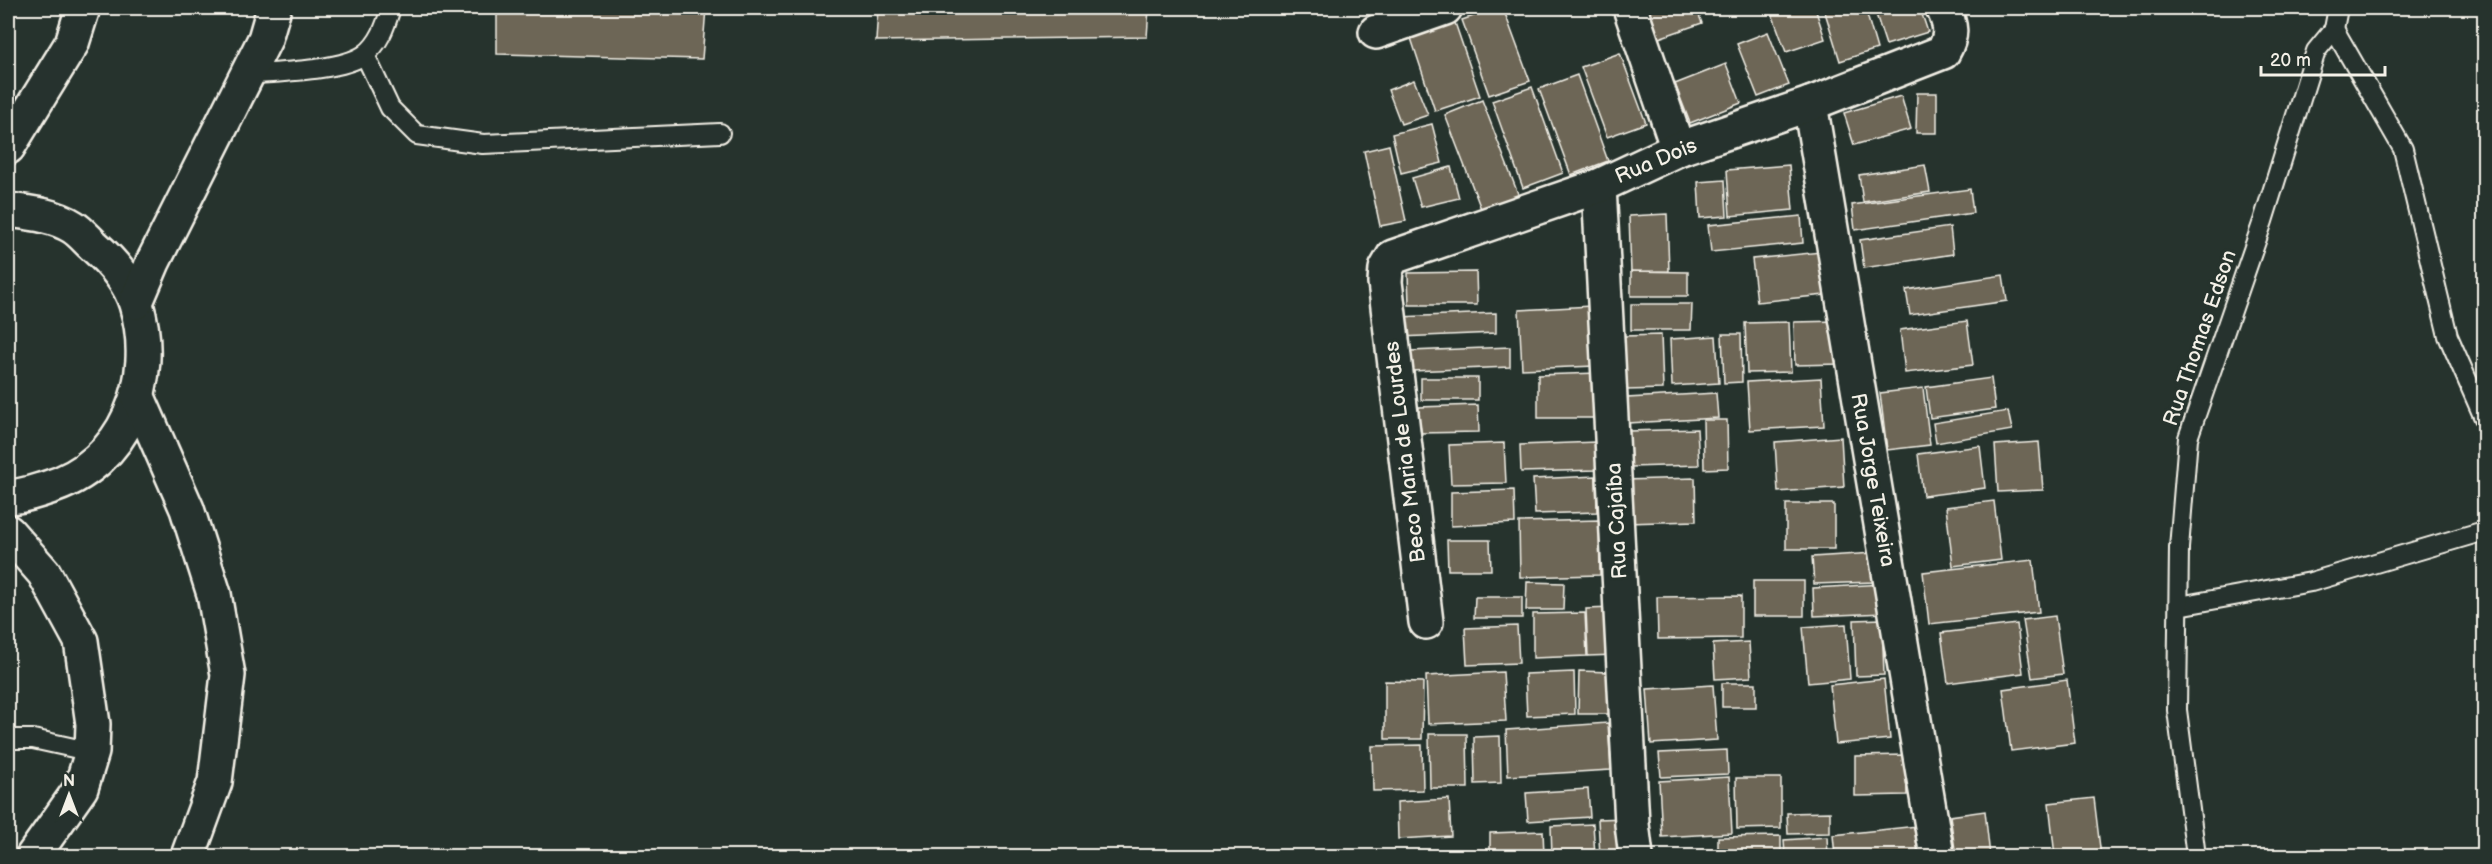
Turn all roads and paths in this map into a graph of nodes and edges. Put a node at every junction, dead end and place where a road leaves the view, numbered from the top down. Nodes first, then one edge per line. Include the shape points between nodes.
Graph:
1 (83, 8) edge
2 (274, 8) edge
3 (391, 8) edge
4 (1445, 8) edge
5 (1630, 8) edge
6 (1942, 8) edge
7 (2338, 8) edge
8 (2334, 29) junction
9 (1376, 32) dead end
10 (365, 55) junction
11 (246, 75) junction
12 (1810, 104) junction
13 (720, 133) dead end
14 (8, 147) edge
15 (1678, 149) junction
16 (1599, 186) junction
17 (8, 210) edge
18 (1384, 282) joint
19 (136, 302) junction
20 (138, 397) junction
21 (2484, 418) edge
22 (8, 497) edge
23 (2484, 531) edge
24 (8, 532) edge
25 (2179, 606) junction
26 (1426, 622) dead end
27 (8, 740) edge
28 (92, 752) junction
29 (33, 856) edge
30 (188, 856) edge
31 (1636, 856) edge
32 (1937, 856) edge
33 (2196, 856) edge

1 - 14 street via 72,43
2 - 11 street via 265,39
3 - 10 lane via 383,33
4 - 9 street
5 - 15 street
6 - 12 street, Rua Dois via 1951,25 1950,39 1943,52
7 - 8 lane, Rua Thomas Edson
8 - 21 lane via 2403,149 2448,336
8 - 25 lane, Rua Thomas Edson via 2316,51 2263,221 2188,438 2179,548
10 - 11 lane via 340,64
10 - 13 lane via 390,108 417,135 483,144
11 - 19 street
12 - 15 street, Rua Dois
12 - 32 street, Rua Jorge Teixeira
15 - 16 street, Rua Dois
16 - 18 street, Rua Dois via 1393,257
16 - 31 street, Rua Cajaíba
17 - 19 street via 41,214 73,227 114,263
18 - 26 street, Beco Maria de Lourdes
19 - 20 street via 145,349
20 - 22 street via 120,434 93,465 68,482
20 - 30 street via 187,509 214,594 228,675 215,782
23 - 25 lane via 2311,582
24 - 28 street via 44,573 81,641 93,724
25 - 33 lane, Rua Thomas Edson via 2177,710
27 - 28 lane via 33,739
28 - 29 street via 81,788

